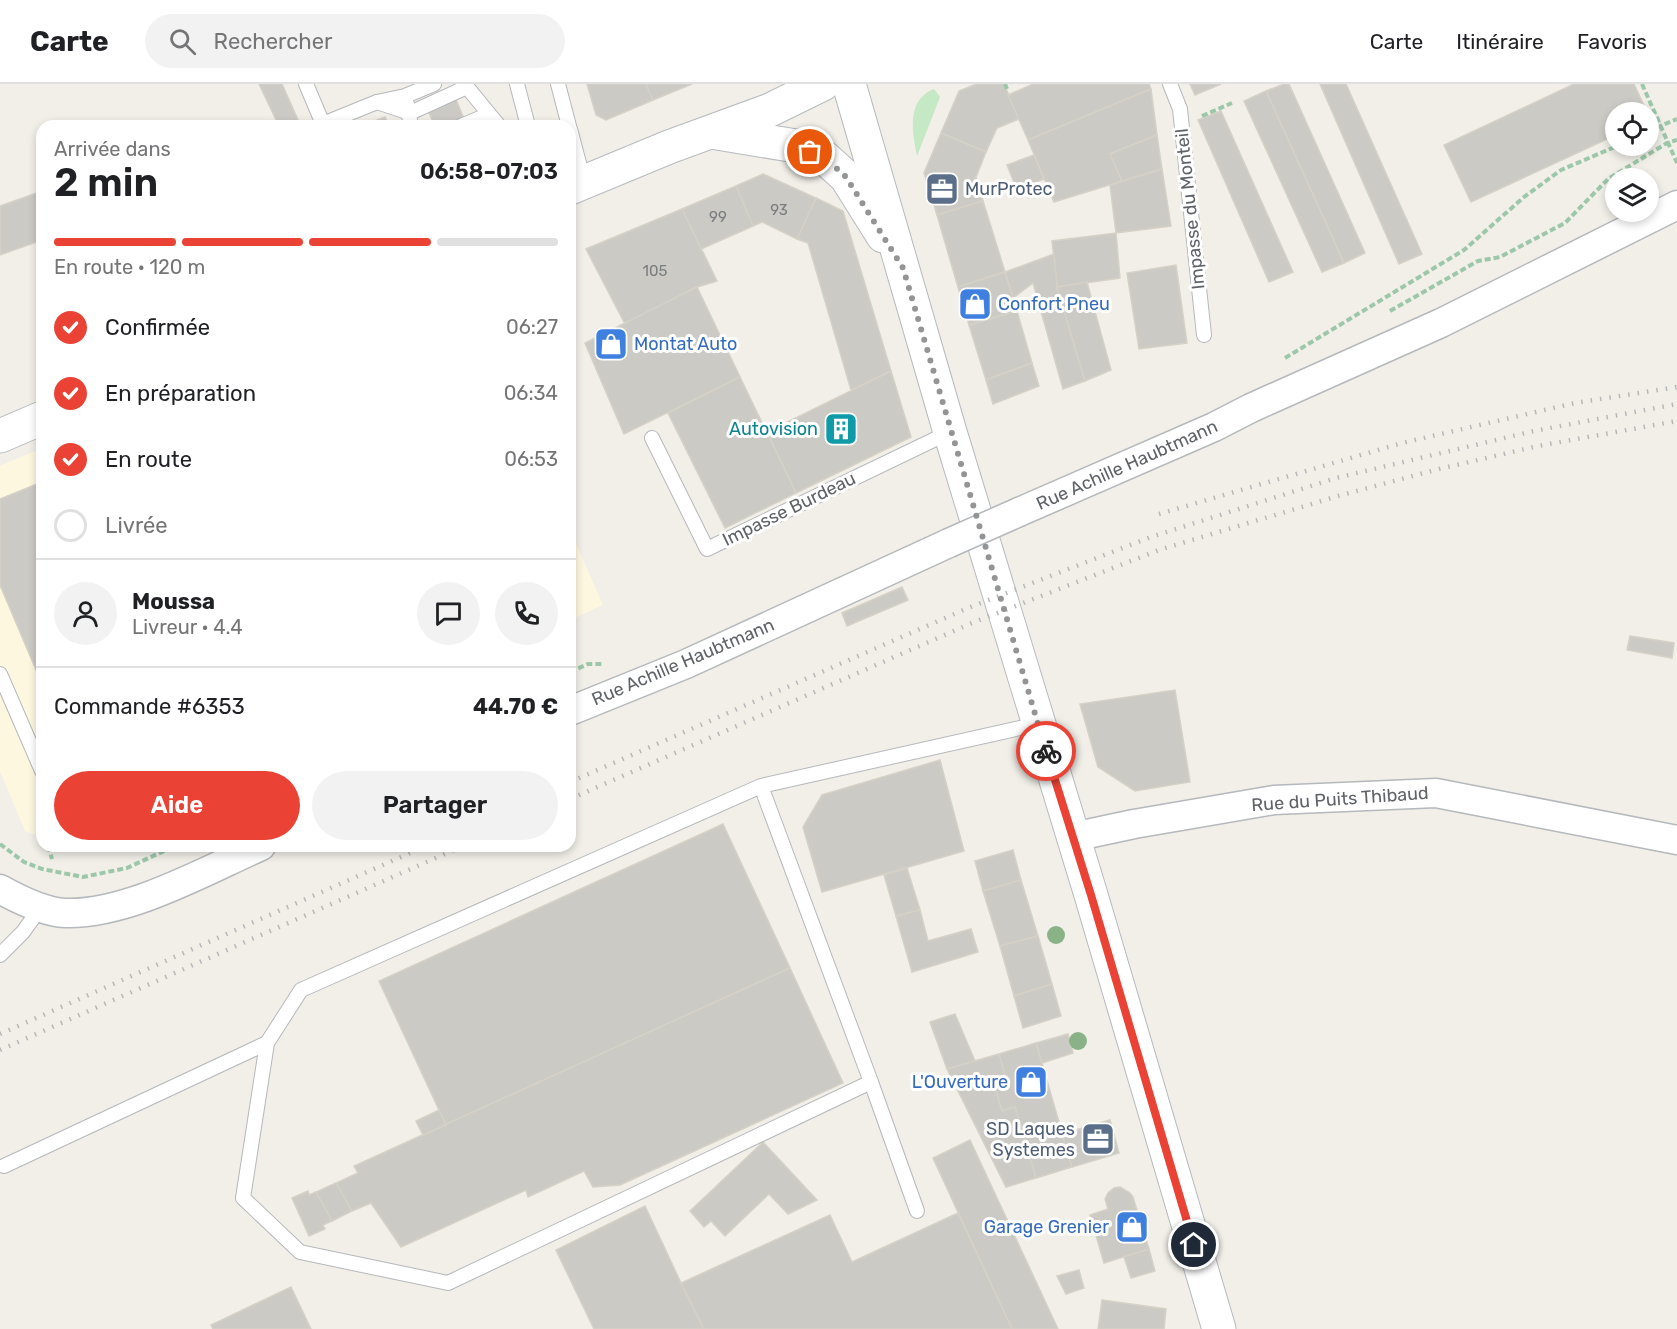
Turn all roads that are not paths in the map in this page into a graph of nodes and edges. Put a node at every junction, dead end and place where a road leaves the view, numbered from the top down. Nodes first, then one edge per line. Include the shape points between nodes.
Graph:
1 (306, 84) edge
2 (434, 84) edge
3 (517, 84) edge
4 (558, 84) edge
5 (823, 84) edge
6 (849, 84) edge
7 (1170, 84) edge
8 (405, 96) junction
9 (377, 102) junction
10 (411, 119) edge
11 (319, 120) edge
12 (333, 120) edge
13 (493, 120) edge
14 (526, 120) edge
15 (568, 120) edge
16 (709, 132) junction
17 (577, 185) edge
18 (1677, 206) edge
19 (903, 268) junction
20 (1204, 335) dead end
21 (36, 421) edge
22 (950, 432) junction
23 (0, 436) edge
24 (652, 438) dead end
25 (0, 674) edge
26 (576, 709) edge
27 (1038, 724) junction
28 (36, 757) edge
29 (761, 786) junction
30 (1073, 837) junction
31 (1677, 840) edge
32 (248, 852) edge
33 (0, 889) edge
34 (41, 906) junction
35 (0, 955) edge
36 (267, 1043) junction
37 (871, 1082) junction
38 (4, 1166) dead end
39 (917, 1211) dead end
40 (1219, 1329) edge

1 - 11 lane
2 - 8 lane
3 - 14 lane
4 - 15 lane
5 - 16 main road via 770,110
6 - 19 main road
7 - 20 lane, Impasse du Monteil via 1180,109
8 - 9 lane
8 - 10 lane
9 - 10 lane
9 - 12 lane
10 - 13 lane via 467,87
16 - 17 main road
16 - 19 main road via 796,146 824,157 846,177
18 - 26 street, Rue Achille Haubtmann, bridge via 1441,323 1214,427 686,664
19 - 22 main road
21 - 23 main road
22 - 24 lane, Impasse Burdeau via 707,549
22 - 27 main road
25 - 28 lane
27 - 29 lane
27 - 30 main road
29 - 36 lane via 301,990
29 - 37 lane
30 - 31 street, Rue du Puits Thibaud via 1274,800 1436,793
30 - 40 main road
32 - 34 street via 150,896 105,910 64,913
33 - 34 street via 21,901
34 - 35 lane
36 - 37 lane via 243,1198 300,1252 448,1283
36 - 38 lane
37 - 39 lane

